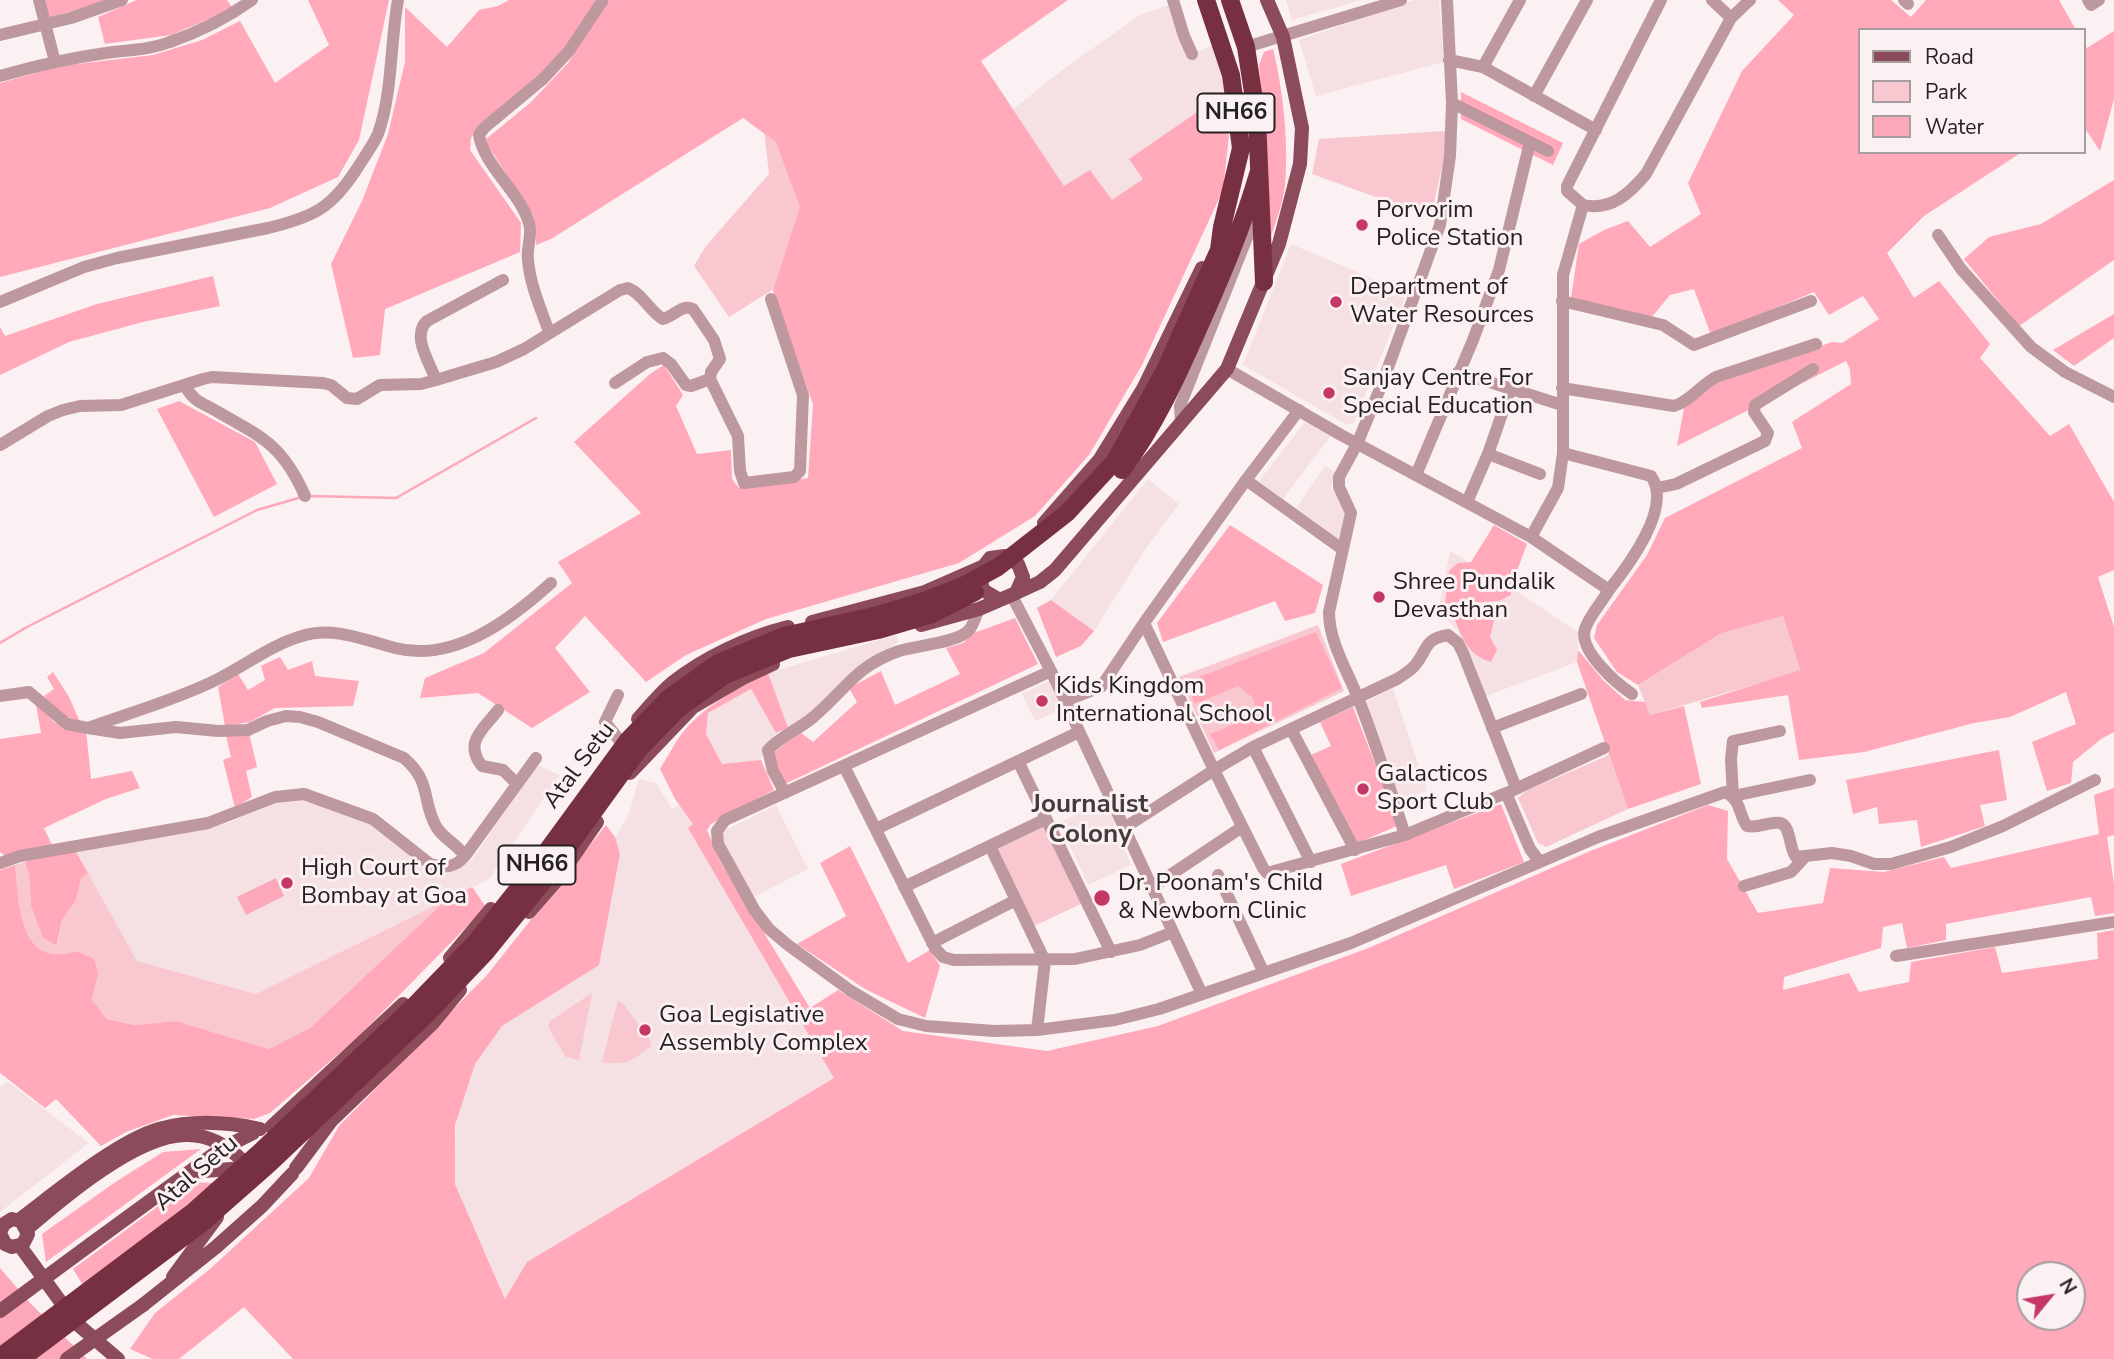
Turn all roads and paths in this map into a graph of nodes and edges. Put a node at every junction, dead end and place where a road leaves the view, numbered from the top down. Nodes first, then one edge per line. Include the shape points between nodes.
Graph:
1 (39, 0) edge
2 (122, 0) edge
3 (252, 0) edge
4 (398, 0) edge
5 (603, 0) edge
6 (1173, 0) edge
7 (1206, 0) edge
8 (1230, 0) edge
9 (1267, 0) edge
10 (1401, 0) edge
11 (1447, 0) edge
12 (1520, 0) edge
13 (1587, 0) edge
14 (1661, 0) edge
15 (1712, 0) edge
16 (1749, 0) edge
17 (2088, 0) edge
18 (2099, 0) edge
19 (1731, 18) junction
20 (45, 25) junction
21 (0, 36) edge
22 (1283, 37) junction
23 (1246, 47) junction
24 (1192, 54) dead end
25 (1449, 60) junction
26 (55, 62) junction
27 (1483, 67) junction
28 (0, 76) edge
29 (1534, 96) junction
30 (1452, 103) junction
31 (1596, 130) junction
32 (1530, 142) junction
33 (1548, 151) dead end
34 (1259, 171) junction
35 (1583, 205) junction
36 (1247, 214) junction
37 (1222, 227) junction
38 (1938, 235) dead end
39 (503, 280) dead end
40 (1264, 282) junction
41 (1207, 292) junction
42 (771, 299) dead end
43 (1562, 301) junction
44 (1811, 301) dead end
45 (0, 302) edge
46 (549, 332) junction
47 (1816, 344) dead end
48 (1227, 369) junction
49 (1813, 369) dead end
50 (1458, 372) junction
51 (710, 379) junction
52 (436, 380) junction
53 (615, 383) dead end
54 (185, 386) junction
55 (1562, 387) junction
56 (1511, 388) junction
57 (2114, 397) edge
58 (1562, 404) junction
59 (1299, 411) junction
60 (1181, 422) junction
61 (1356, 444) junction
62 (0, 445) edge
63 (1563, 453) junction
64 (1488, 454) junction
65 (1119, 465) junction
66 (1540, 474) dead end
67 (1416, 475) junction
68 (1246, 480) junction
69 (1657, 488) junction
70 (304, 496) dead end
71 (1467, 502) junction
72 (1531, 537) junction
73 (1342, 549) junction
74 (1000, 555) junction
75 (982, 567) junction
76 (551, 583) dead end
77 (1609, 590) junction
78 (1009, 596) junction
79 (979, 609) junction
80 (1144, 623) junction
81 (1051, 671) junction
82 (1581, 694) dead end
83 (1632, 694) dead end
84 (618, 695) dead end
85 (0, 696) edge
86 (1358, 698) junction
87 (1065, 701) junction
88 (498, 710) dead end
89 (88, 728) junction
90 (1492, 728) junction
91 (1291, 729) junction
92 (1780, 731) dead end
93 (1079, 732) junction
94 (620, 741) junction
95 (1254, 747) junction
96 (1604, 748) dead end
97 (537, 758) dead end
98 (1018, 761) junction
99 (844, 766) junction
100 (1214, 770) junction
101 (1810, 780) dead end
102 (2095, 780) dead end
103 (517, 784) junction
104 (1511, 791) junction
105 (785, 793) junction
106 (1733, 796) junction
107 (1046, 819) junction
108 (1242, 827) junction
109 (1124, 828) junction
110 (876, 830) junction
111 (1405, 835) junction
112 (990, 846) junction
113 (1355, 850) junction
114 (465, 856) junction
115 (1804, 858) junction
116 (1311, 862) junction
117 (1540, 862) junction
118 (0, 863) edge
119 (1218, 875) dead end
120 (1744, 886) dead end
121 (904, 887) junction
122 (1151, 888) junction
123 (1016, 900) junction
124 (2114, 922) edge
125 (1173, 932) junction
126 (932, 943) junction
127 (1111, 952) junction
128 (1896, 956) dead end
129 (1045, 961) junction
130 (1263, 971) junction
131 (1201, 992) junction
132 (1037, 1030) junction
133 (261, 1130) junction
134 (227, 1146) junction
135 (246, 1168) junction
136 (294, 1171) junction
137 (190, 1172) junction
138 (23, 1224) junction
139 (0, 1232) edge
140 (20, 1246) junction
141 (171, 1281) junction
142 (0, 1311) edge
143 (0, 1357) edge
144 (21, 1359) edge
145 (67, 1359) edge
146 (118, 1359) edge

1 - 20 street
2 - 20 street
3 - 26 street via 217,22 168,43
4 - 45 street via 387,100 377,136 342,191 322,209 279,226 84,267
5 - 46 street via 569,51 479,135 530,225 529,271
6 - 24 street
7 - 37 highway, NH66 via 1231,75 1241,148
8 - 23 highway
9 - 22 main road
10 - 22 street
11 - 25 street
12 - 27 street
13 - 29 street
14 - 31 street
15 - 19 street
16 - 19 street
17 - 18 street via 2091,5
19 - 35 street via 1646,174 1614,204
20 - 21 street
20 - 26 street
22 - 23 street
22 - 40 main road via 1302,128 1300,164
23 - 34 highway, NH66
25 - 27 street
25 - 30 street
26 - 28 street
27 - 29 street
29 - 31 street
30 - 32 street
30 - 61 street via 1440,225
31 - 35 street via 1567,186
32 - 33 street
32 - 50 street via 1499,270
34 - 36 highway, NH66
34 - 40 highway
35 - 43 street via 1563,275
36 - 41 highway, NH66
36 - 60 street via 1248,235 1181,406
37 - 41 highway, NH66
37 - 74 main road via 1143,389 1100,459 1048,520
38 - 57 street via 1961,269 2031,347 2065,372
39 - 52 street via 421,326 419,337
40 - 48 main road
41 - 65 highway, NH66 via 1173,385 1143,443
42 - 51 street via 803,395 800,471 794,477 744,483 738,436
43 - 44 street via 1663,325 1694,345
43 - 55 street
46 - 51 street via 628,288 663,319 681,309 693,309 719,352
46 - 52 street via 496,362
47 - 55 street via 1716,377 1674,406
48 - 59 street
48 - 60 main road
49 - 69 street via 1755,405 1754,412 1768,433 1765,440 1676,484
50 - 56 street
50 - 67 street
51 - 53 street via 685,386 663,358 647,362
52 - 54 street via 380,386 358,399 347,398 323,383 212,377
54 - 62 street via 121,405 63,410
54 - 70 street via 199,404 267,439 289,464
55 - 58 street
56 - 58 street
56 - 64 street
58 - 63 street
59 - 61 street
59 - 68 street
60 - 78 main road via 1055,570
61 - 67 street
61 - 73 street via 1339,477 1351,513
63 - 69 street via 1651,476
63 - 72 street via 1558,488
64 - 66 street
64 - 71 street
65 - 143 highway, Atal Setu / NH66, bridge via 1068,513 998,567 963,586 874,616 784,636 718,663 669,698 628,740 475,943 415,1005 193,1212
65 - 144 highway, Atal Setu / NH66, bridge via 1075,522 969,595 878,630 789,649 725,676 678,709 639,749 485,953 425,1015 202,1223
67 - 71 street
68 - 73 street
68 - 80 street
69 - 77 street via 1653,518 1631,562
71 - 72 street
72 - 77 street
73 - 86 street via 1329,626
74 - 75 main road
74 - 78 main road via 1021,568 1022,582
75 - 78 main road via 983,590 992,597
75 - 94 main road via 925,592 742,642 671,684
76 - 89 street via 474,638 446,649 422,653 345,634 309,634 271,648 216,680
77 - 83 street via 1585,629 1585,640 1616,683
78 - 79 main road
78 - 81 street
79 - 105 street via 964,635 902,650 864,667 812,718 773,744 768,758
79 - 136 main road via 814,649 743,678 694,707 635,766 557,880 432,1024 331,1121
80 - 87 street via 1101,687
80 - 100 street
81 - 87 street
81 - 99 street
82 - 90 street
84 - 94 street via 605,722
85 - 89 street via 29,692 67,724
86 - 90 street via 1408,672 1427,644 1448,635 1463,653
86 - 91 street
86 - 111 street
87 - 93 street
88 - 103 street via 475,739 474,751 482,766 503,770
89 - 114 street via 120,733 176,727 218,732 248,730 286,716 318,722 404,758 416,768 438,830
90 - 104 street
91 - 95 street
91 - 113 street
92 - 106 street via 1733,741
93 - 98 street
93 - 109 street
94 - 133 main road via 522,874 455,952
95 - 100 street
95 - 116 street
96 - 104 street
97 - 103 street
98 - 107 street
98 - 110 street
99 - 105 street
99 - 110 street
100 - 108 street
100 - 109 street
101 - 106 street
102 - 115 street via 2003,827 1891,864 1832,853
103 - 114 street
104 - 111 street
104 - 117 street via 1530,849
105 - 132 street via 725,820 717,831 718,844 769,929 898,1019 926,1026
106 - 115 street via 1747,826 1784,824 1791,851
106 - 117 street via 1717,793
107 - 112 street
107 - 127 street
108 - 116 street via 1267,873
108 - 122 street
109 - 122 street
110 - 121 street
111 - 113 street
112 - 121 street
112 - 123 street
113 - 116 street
114 - 118 street via 453,866 430,864 373,819 304,794 290,794 208,822
115 - 120 street via 1791,872
117 - 130 street via 1351,943
119 - 130 street
121 - 126 street
122 - 125 street
123 - 126 street
123 - 129 street
124 - 128 street
125 - 127 street
125 - 131 street
126 - 129 street via 943,957 954,960
127 - 129 street
129 - 132 street
130 - 131 street
131 - 132 street via 1115,1020
133 - 134 main road
133 - 135 main road via 244,1146
133 - 136 main road via 286,1132 297,1144
133 - 138 main road via 186,1123 157,1130 111,1154
134 - 135 main road
134 - 137 main road
134 - 138 main road via 186,1135 160,1139 117,1161
135 - 136 main road via 256,1180 271,1184
135 - 137 main road
135 - 141 main road
136 - 141 main road via 262,1206
137 - 142 main road, bridge
138 - 139 main road via 8,1221
138 - 140 main road via 28,1237
139 - 140 main road via 5,1244
140 - 146 main road via 76,1323
141 - 145 main road, bridge

